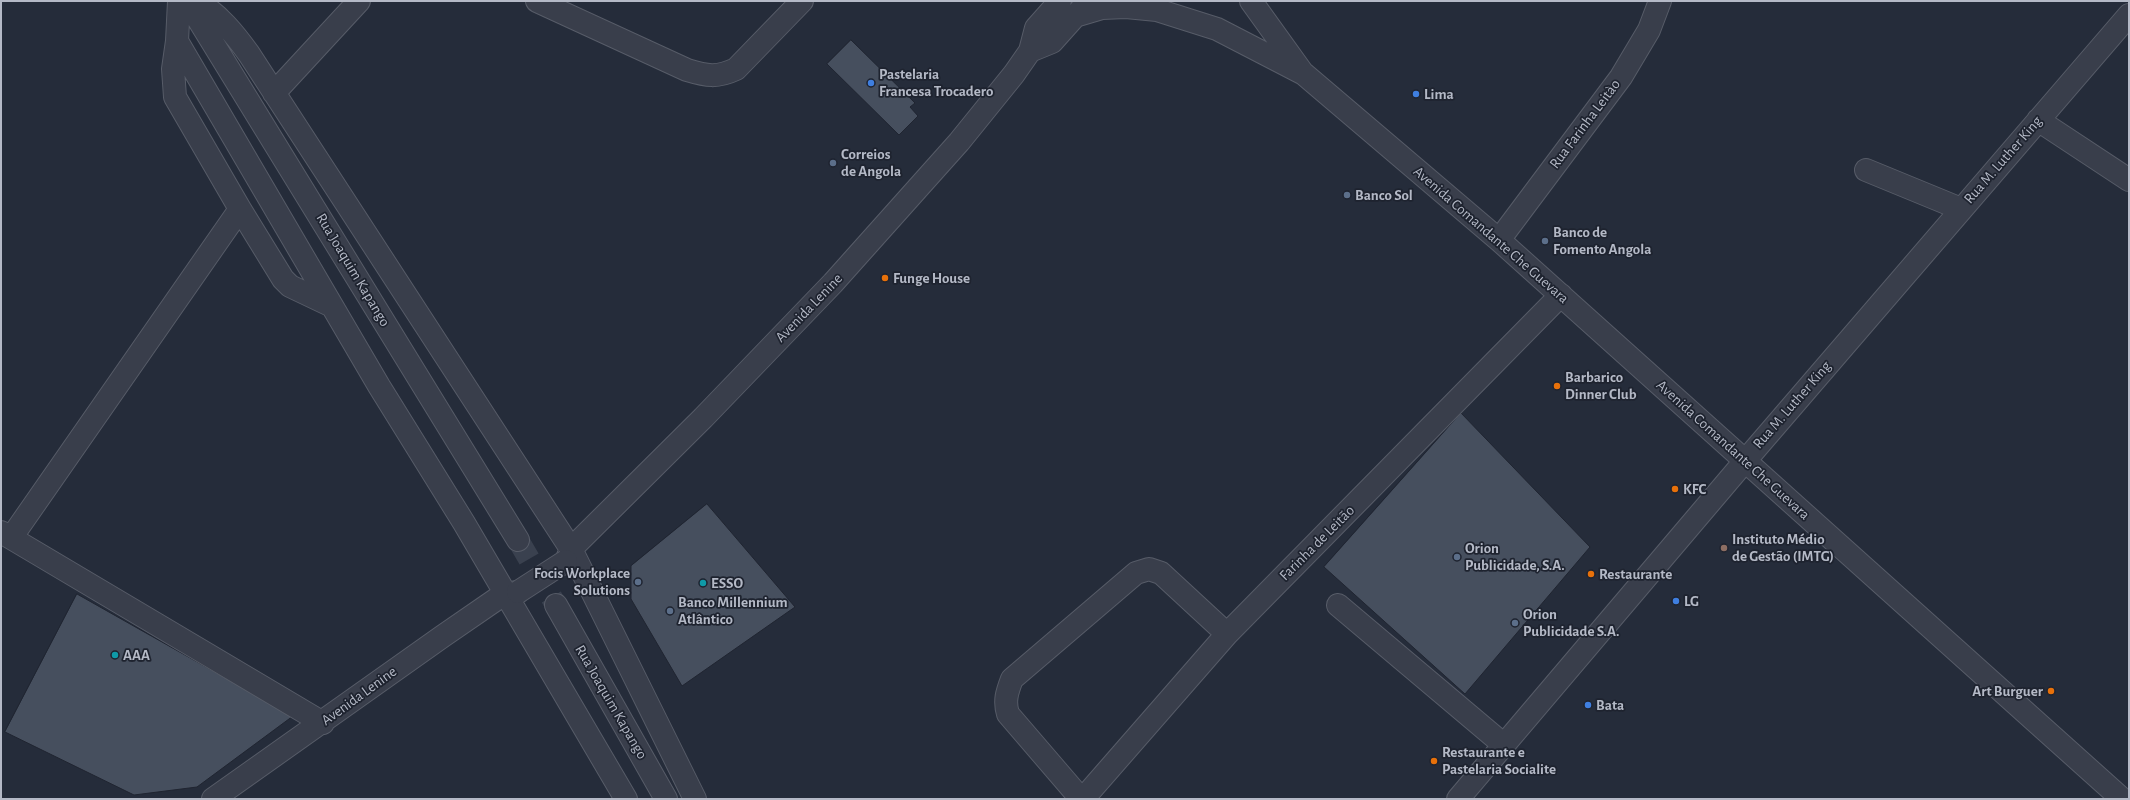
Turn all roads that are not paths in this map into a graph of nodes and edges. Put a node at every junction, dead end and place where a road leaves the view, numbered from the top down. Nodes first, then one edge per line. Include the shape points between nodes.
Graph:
1 (179, 1) edge
2 (187, 1) edge
3 (197, 1) edge
4 (359, 1) edge
5 (537, 1) edge
6 (802, 1) edge
7 (1251, 1) edge
8 (1660, 1) edge
9 (1075, 6) edge
10 (2129, 15) edge
11 (177, 41) junction
12 (1304, 74) junction
13 (274, 93) junction
14 (2038, 120) junction
15 (1866, 170) dead end
16 (2129, 180) edge
17 (240, 209) junction
18 (1961, 210) junction
19 (1499, 240) junction
20 (1561, 295) junction
21 (332, 306) junction
22 (1745, 461) junction
23 (6, 535) edge
24 (518, 540) tunnel mouth
25 (566, 554) junction
26 (511, 589) junction
27 (556, 605) tunnel mouth
28 (1338, 605) dead end
29 (1227, 634) junction
30 (323, 722) junction
31 (1504, 745) junction
32 (214, 799) edge
33 (626, 799) edge
34 (666, 799) edge
35 (695, 799) edge
36 (1082, 799) edge
37 (1458, 799) edge
38 (2122, 799) edge

1 - 11 street
2 - 24 street, Rua Joaquim Kapango
3 - 13 street via 231,29
4 - 13 street
5 - 6 street via 687,70 707,75 723,75 736,69
7 - 12 street, Avenida Comandante Che Guevara
8 - 19 street, Rua Farinha Leitào via 1649,30 1620,77
9 - 12 street, Avenida Comandante Che Guevara via 1157,10 1218,29
9 - 25 street, Avenida Lenine via 1052,42 1030,51 959,142 833,283 703,418
10 - 14 street, Rua M. Luther King
11 - 17 street via 173,69 175,97
11 - 21 street
12 - 19 street, Avenida Comandante Che Guevara
13 - 25 street
14 - 16 street
14 - 18 street, Rua M. Luther King
15 - 18 street
17 - 21 street via 283,279 290,286
17 - 23 street
18 - 22 street, Rua M. Luther King
19 - 20 street, Avenida Comandante Che Guevara
20 - 22 street, Avenida Comandante Che Guevara
20 - 29 street, Farinha de Leitão
21 - 26 street via 464,523
22 - 31 street, Rua M. Luther King
22 - 38 street, Avenida Comandante Che Guevara
23 - 30 street
25 - 26 street, Avenida Lenine, bridge
25 - 35 street
26 - 30 street, Avenida Lenine
26 - 33 street
27 - 34 street, Rua Joaquim Kapango
28 - 31 street
29 - 36 street, Farinha de Leitão
29 - 36 street via 1161,573 1148,570 1136,573 1012,679 1006,694 1005,705 1008,714
30 - 32 street, Avenida Lenine
31 - 37 street, Rua M. Luther King

